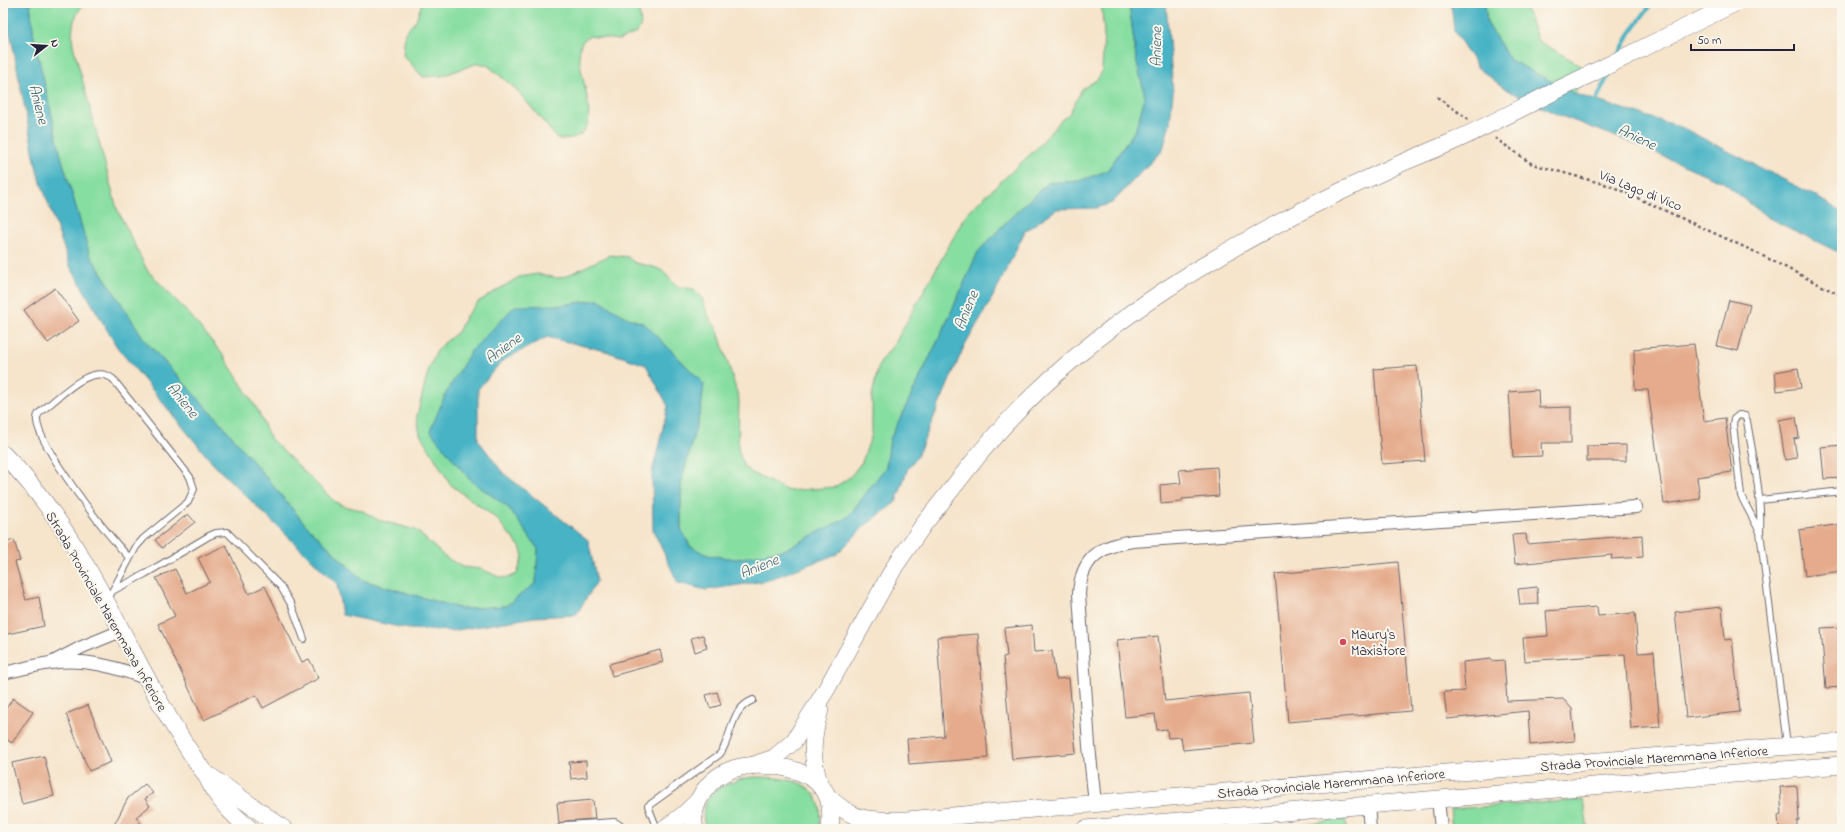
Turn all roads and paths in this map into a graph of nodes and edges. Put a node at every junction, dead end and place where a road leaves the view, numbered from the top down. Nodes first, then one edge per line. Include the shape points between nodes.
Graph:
1 (1735, 3) edge
2 (1437, 97) dead end
3 (1469, 120) dead end
4 (1494, 137) dead end
5 (1842, 296) edge
6 (3, 454) edge
7 (1842, 491) edge
8 (1760, 500) junction
9 (1636, 507) dead end
10 (1760, 532) junction
11 (130, 558) junction
12 (110, 597) junction
13 (121, 632) junction
14 (304, 639) dead end
15 (52, 662) junction
16 (3, 673) edge
17 (147, 679) junction
18 (826, 690) junction
19 (753, 700) dead end
20 (1842, 742) edge
21 (1788, 747) junction
22 (1842, 765) edge
23 (751, 766) junction
24 (205, 772) junction
25 (823, 791) junction
26 (1438, 799) junction
27 (698, 801) junction
28 (1095, 803) junction
29 (1368, 805) junction
30 (693, 827) edge
31 (250, 829) edge
32 (284, 829) edge
33 (558, 829) edge
34 (626, 829) edge
35 (657, 829) edge
36 (664, 829) edge
37 (830, 829) edge
38 (1085, 829) edge
39 (1370, 829) edge
40 (1441, 829) edge

1 - 18 main road, bridge via 1454,141 1336,195 1198,269 1146,303 1083,351 1039,390 985,447 894,566
2 - 3 path
4 - 5 path, Via Lago di Vico via 1532,164 1611,186 1748,249
6 - 12 main road, Strada Provinciale Maremmana Inferiore via 51,510
7 - 8 lane
8 - 10 lane
8 - 10 lane via 1748,421 1745,416 1739,415 1733,424 1740,487 1745,506
9 - 28 street via 1133,541 1104,548 1087,563 1081,578 1079,594
10 - 21 lane
11 - 11 lane via 105,530 46,446 37,420 40,412 84,378 96,374 103,373 113,379 190,477 194,489 188,502 144,538
11 - 12 lane
12 - 13 main road, Strada Provinciale Maremmana Inferiore
12 - 14 lane via 209,536 227,532 281,587 292,606
13 - 15 street
13 - 17 main road, Strada Provinciale Maremmana Inferiore
15 - 16 street
15 - 17 street via 105,665
17 - 24 main road, Strada Provinciale Maremmana Inferiore via 174,728
18 - 23 main road via 790,746 774,758
18 - 25 main road via 814,728 812,746 815,769
19 - 35 lane via 742,706 735,715 728,742 720,754 648,806
20 - 21 main road, Strada Provinciale Maremmana Inferiore
21 - 28 main road, Strada Provinciale Maremmana Inferiore
22 - 26 main road, Strada Provinciale Maremmana Inferiore
23 - 25 main road, Strada Provinciale Maremmana Inferiore via 776,766 798,771
23 - 27 main road via 733,769 720,776
24 - 31 main road, Strada Provinciale Maremmana Inferiore via 225,806
24 - 32 main road, Strada Provinciale Maremmana Inferiore
25 - 28 main road, Strada Provinciale Maremmana Inferiore via 846,812 863,819 878,820 907,820
25 - 37 main road
26 - 29 main road, Strada Provinciale Maremmana Inferiore
26 - 40 street
27 - 30 main road
27 - 36 main road
29 - 38 main road, Strada Provinciale Maremmana Inferiore
29 - 39 street
33 - 34 lane via 566,825 615,822

